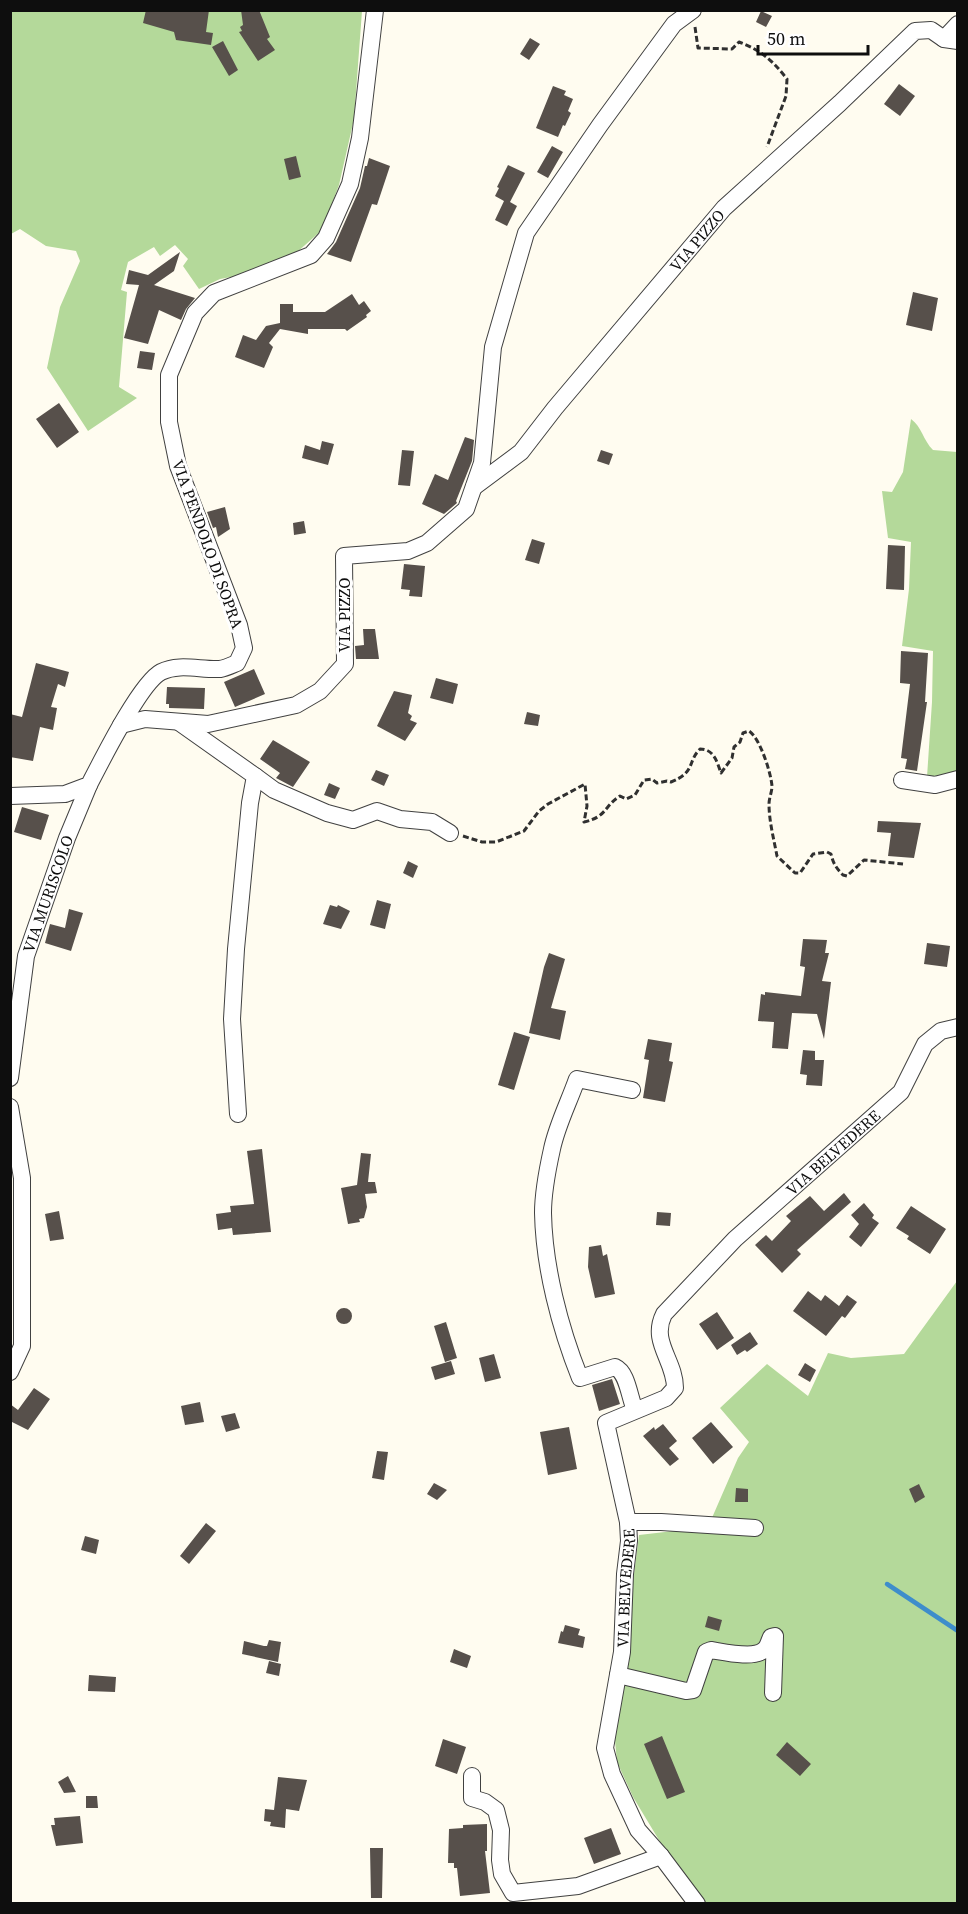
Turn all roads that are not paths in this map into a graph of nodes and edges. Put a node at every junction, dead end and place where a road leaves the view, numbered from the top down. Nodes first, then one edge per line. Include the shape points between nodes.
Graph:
1 (375, 10) edge
2 (693, 11) edge
3 (957, 24) edge
4 (951, 40) edge
5 (474, 487) junction
6 (177, 721) junction
7 (121, 724) junction
8 (255, 776) junction
9 (957, 779) edge
10 (902, 780) dead end
11 (89, 785) junction
12 (10, 796) edge
13 (450, 833) road end
14 (957, 1027) edge
15 (10, 1078) edge
16 (632, 1090) dead end
17 (10, 1107) edge
18 (238, 1114) dead end
19 (10, 1372) edge
20 (634, 1410) junction
21 (628, 1522) junction
22 (755, 1527) dead end
23 (618, 1675) junction
24 (773, 1693) dead end
25 (472, 1776) dead end
26 (661, 1856) junction
27 (697, 1904) edge

1 - 7 street, VIA PENDOLO DI SOPRA via 358,150 350,184 326,238 311,255 214,293 195,312 169,375 169,422 178,466 239,625 244,648 237,663 222,669 186,666 160,672
2 - 5 street, VIA PIZZO via 674,24 526,233 493,347 482,463
3 - 4 street, VIA PIZZO
4 - 5 street, VIA PIZZO via 931,30 915,31 765,171 717,217 521,452
5 - 6 street, VIA PIZZO via 466,509 427,543 408,551 344,556 345,663 320,691 296,705 264,713 208,724
6 - 7 street, VIA PIZZO via 145,718
6 - 8 street
7 - 11 street, VIA PENDOLO DI SOPRA
8 - 13 street via 274,790 336,816 353,820 377,811 400,819 432,822
8 - 18 street via 232,1019
9 - 10 street via 935,785
11 - 12 street via 65,794
11 - 15 street, VIA MURISCOLO via 26,956
14 - 20 street, VIA BELVEDERE via 941,1031 925,1044 901,1092 735,1239 664,1314 658,1335 675,1378 675,1388 666,1398
16 - 20 street via 577,1079 553,1147 543,1211 558,1311 580,1378 619,1369 626,1379
17 - 19 street via 22,1178 22,1346
20 - 21 street, VIA BELVEDERE via 606,1423
21 - 22 street
21 - 23 street, VIA BELVEDERE
23 - 24 street via 693,1690 706,1652 760,1653 774,1636
23 - 26 street, VIA BELVEDERE via 605,1748 612,1774 638,1830
25 - 26 street via 472,1798 496,1810 501,1830 502,1874 513,1893 578,1886
26 - 27 street, VIA BELVEDERE

